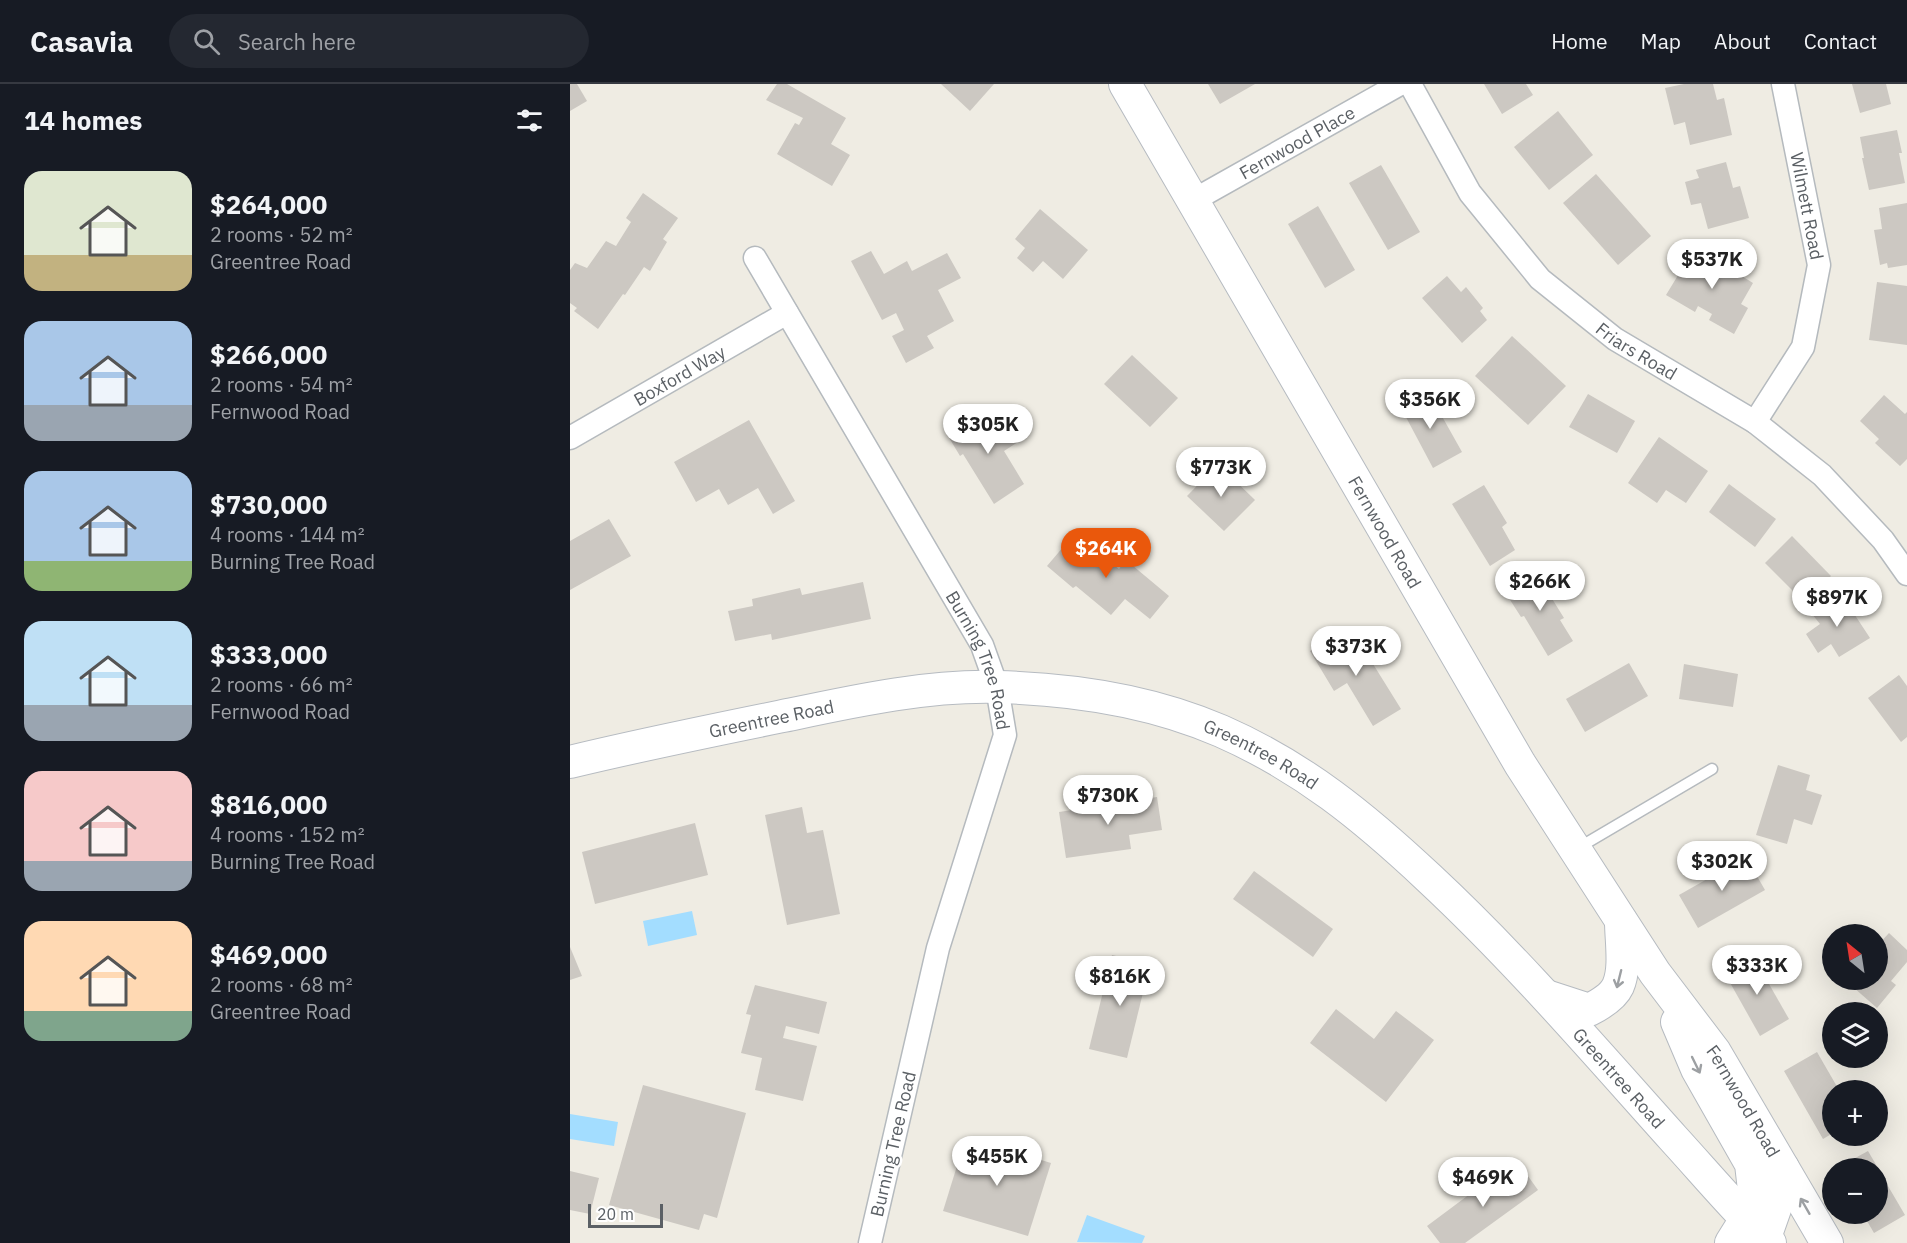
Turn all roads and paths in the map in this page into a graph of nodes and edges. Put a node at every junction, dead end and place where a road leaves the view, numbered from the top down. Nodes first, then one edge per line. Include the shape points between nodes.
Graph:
1 (1125, 84) edge
2 (1400, 84) edge
3 (1410, 84) edge
4 (1783, 84) edge
5 (1194, 200) junction
6 (755, 258) dead end
7 (787, 313) junction
8 (1755, 422) junction
9 (570, 438) edge
10 (1907, 574) edge
11 (997, 687) junction
12 (570, 762) edge
13 (1712, 770) dead end
14 (1575, 849) junction
15 (1621, 921) junction
16 (1656, 973) junction
17 (1545, 995) junction
18 (1783, 1168) junction
19 (1755, 1237) edge
20 (870, 1243) edge
21 (1827, 1243) edge

1 - 5 main road, Fernwood Road
2 - 5 street, Fernwood Place
3 - 8 street, Friars Road via 1470,193 1540,279 1615,339
4 - 8 street, Wilmett Road via 1819,265 1803,347
5 - 14 main road, Fernwood Road via 1514,754
6 - 7 street, Burning Tree Road
7 - 9 street, Boxford Way
7 - 11 street, Burning Tree Road via 982,645
8 - 10 street, Friars Road via 1822,475 1883,540
11 - 12 main road, Greentree Road via 915,692 839,704
11 - 17 main road, Greentree Road via 1143,704 1220,730 1298,771 1352,809 1401,852 1466,912
11 - 20 street, Burning Tree Road via 1005,735 938,948
13 - 14 lane
14 - 15 main road, Fernwood Road
15 - 16 main road, Fernwood Road
15 -> 17 main road via 1618,987 1601,1004 1589,1010
16 - 18 main road, Fernwood Road via 1714,1052
16 -> 19 main road, Fernwood Road via 1697,1070 1751,1164
17 - 19 main road, Greentree Road
18 - 19 main road, Fernwood Road via 1776,1206
21 -> 18 main road

